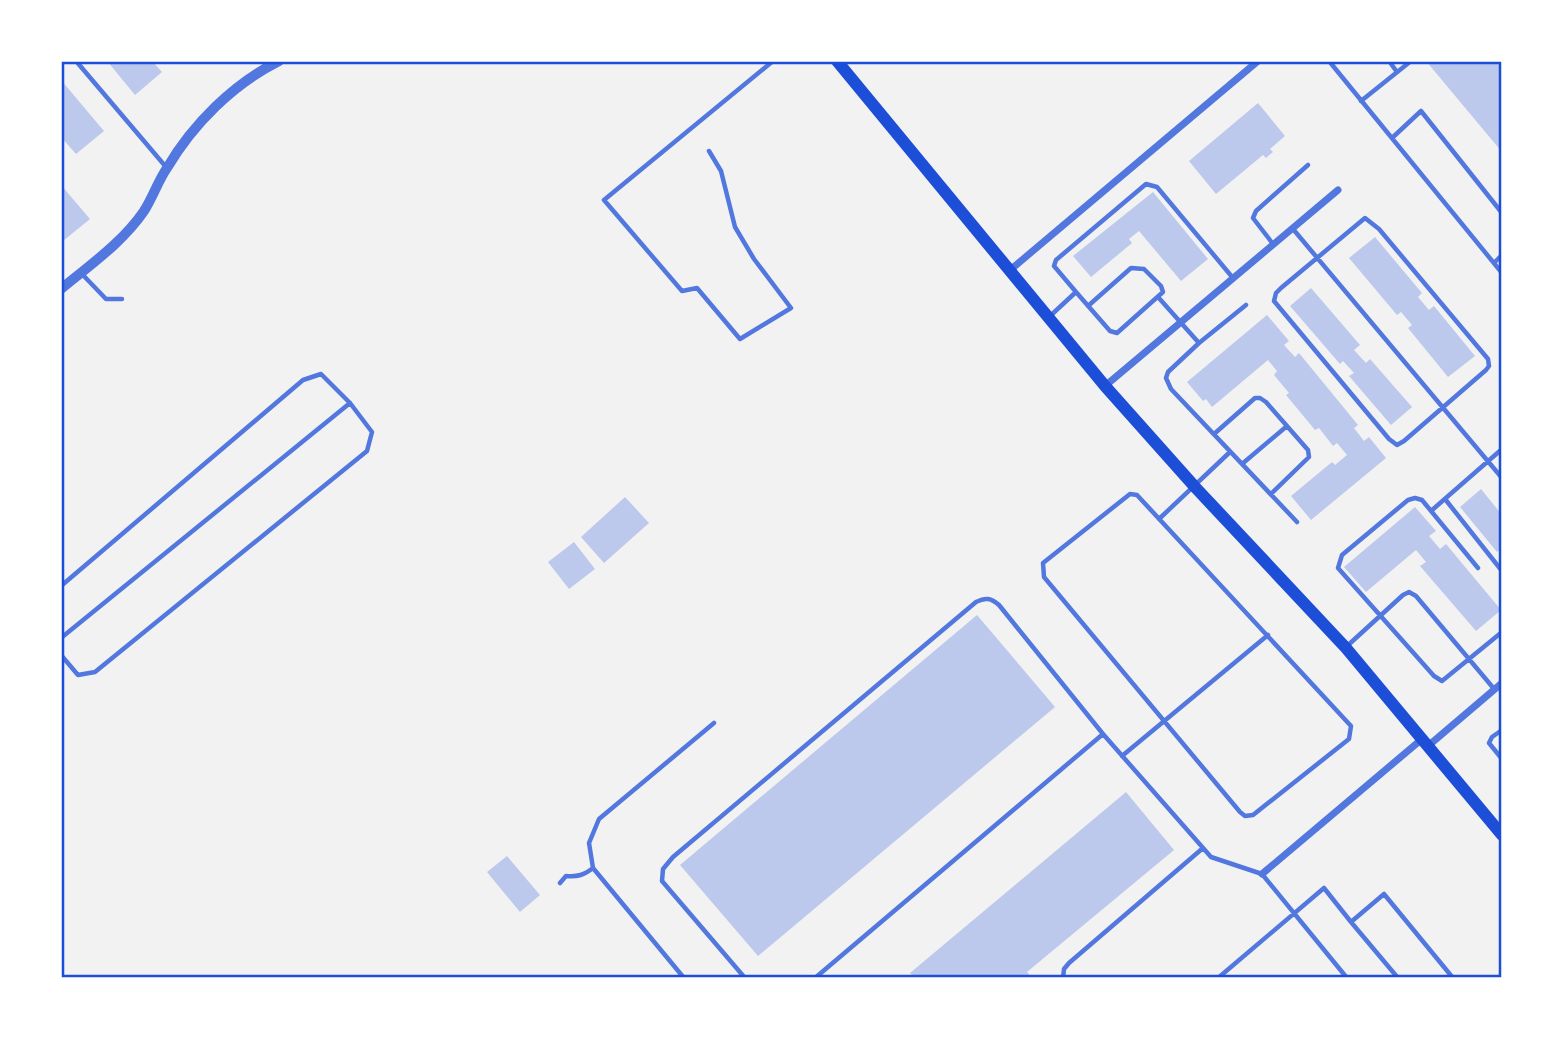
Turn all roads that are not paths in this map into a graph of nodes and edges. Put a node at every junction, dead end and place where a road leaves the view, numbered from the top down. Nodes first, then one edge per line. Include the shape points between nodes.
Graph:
1 (76, 61) edge
2 (279, 61) edge
3 (772, 61) edge
4 (837, 61) edge
5 (1258, 61) edge
6 (1329, 61) edge
7 (1389, 61) edge
8 (1411, 61) edge
9 (1398, 72) junction
10 (1361, 101) junction
11 (1392, 138) junction
12 (709, 151) dead end
13 (1308, 165) dead end
14 (167, 167) junction
15 (1338, 190) dead end
16 (1502, 213) edge
17 (1293, 228) junction
18 (1273, 244) junction
19 (1502, 255) edge
20 (1317, 258) junction
21 (1493, 263) junction
22 (1009, 271) junction
23 (81, 273) junction
24 (1502, 273) edge
25 (1233, 278) junction
26 (61, 289) edge
27 (1076, 292) junction
28 (1158, 297) junction
29 (122, 299) dead end
30 (1246, 305) dead end
31 (1088, 306) junction
32 (1048, 318) junction
33 (1181, 322) junction
34 (1199, 343) junction
35 (1105, 386) junction
36 (350, 403) junction
37 (1443, 408) junction
38 (1287, 426) junction
39 (1214, 434) junction
40 (1502, 449) edge
41 (1230, 452) junction
42 (1488, 461) junction
43 (1242, 464) junction
44 (1502, 478) edge
45 (1195, 487) junction
46 (1271, 494) junction
47 (1445, 499) junction
48 (1431, 511) junction
49 (1159, 519) junction
50 (1297, 522) dead end
51 (1478, 568) dead end
52 (1502, 571) edge
53 (61, 586) edge
54 (1382, 614) junction
55 (1502, 632) edge
56 (1268, 635) junction
57 (61, 638) edge
58 (1346, 648) junction
59 (61, 655) edge
60 (1469, 660) junction
61 (1502, 683) edge
62 (1494, 690) junction
63 (1164, 721) junction
64 (714, 723) dead end
65 (1502, 730) edge
66 (1103, 734) junction
67 (1425, 742) junction
68 (1122, 756) junction
69 (1502, 759) edge
70 (1502, 835) edge
71 (1203, 848) junction
72 (593, 867) junction
73 (1262, 874) junction
74 (560, 883) dead end
75 (1294, 914) junction
76 (1351, 922) junction
77 (684, 978) edge
78 (745, 978) edge
79 (815, 978) edge
80 (1063, 978) edge
81 (1217, 978) edge
82 (1347, 978) edge
83 (1398, 978) edge
84 (1453, 978) edge

1 - 14 lane
2 - 14 street via 254,74 200,121
3 - 12 lane via 604,200 682,290 697,288 740,339 791,308 735,228 721,171
4 - 22 main road
5 - 22 street
6 - 10 lane
7 - 9 lane
8 - 9 lane
9 - 10 lane
10 - 11 lane
11 - 16 lane via 1421,111
11 - 21 lane
13 - 18 lane via 1256,211 1253,218
14 - 23 street via 144,212
15 - 17 street
17 - 18 street
17 - 20 lane
18 - 25 street
19 - 21 lane
20 - 37 lane
20 - 37 lane via 1276,293 1274,301 1389,439 1397,445 1404,441
20 - 37 lane via 1364,218 1379,229 1488,359 1486,370
21 - 24 lane
22 - 32 main road
23 - 26 street
23 - 29 lane via 106,299
25 - 27 lane via 1157,187 1146,184 1056,260 1054,266
25 - 33 street
27 - 31 lane
27 - 32 lane
28 - 31 lane via 1117,333
28 - 31 lane via 1163,292 1161,286 1138,267 1131,268
28 - 33 lane
30 - 34 lane
32 - 35 main road
33 - 34 lane
33 - 35 street
34 - 39 lane via 1166,379
35 - 45 main road
36 - 53 lane via 321,374 303,380
36 - 57 lane
36 - 59 lane via 372,432 367,451 95,672 78,675
37 - 42 lane
38 - 39 lane via 1266,402 1255,398
38 - 43 lane
38 - 46 lane via 1309,457
39 - 41 lane
40 - 42 lane
41 - 43 lane
41 - 45 lane
42 - 44 lane
42 - 47 lane
43 - 46 lane
45 - 49 lane
45 - 58 main road
46 - 50 lane
47 - 48 lane
47 - 52 lane
48 - 51 lane
48 - 54 lane via 1422,500 1408,500 1338,562 1338,568
49 - 56 lane
49 - 63 lane via 1137,495 1125,495 1046,560 1041,570
54 - 58 lane
54 - 60 lane via 1441,681
54 - 60 lane via 1409,592
55 - 60 lane
56 - 63 lane
56 - 63 lane via 1347,720 1349,739 1261,810 1245,816
58 - 67 main road
60 - 62 lane
61 - 62 street
62 - 67 street
63 - 68 lane
64 - 72 lane via 599,819 589,843
65 - 69 lane via 1489,743
66 - 68 lane
66 - 78 lane via 999,605 984,598 976,603 663,869 662,881
66 - 79 lane
67 - 70 main road
67 - 73 street
68 - 71 lane
71 - 73 lane via 1211,857
71 - 80 lane via 1069,963
72 - 74 lane via 576,877 566,876
72 - 77 lane
73 - 75 lane
75 - 76 lane via 1324,888
75 - 81 lane
75 - 82 lane
76 - 83 lane
76 - 84 lane via 1384,894

